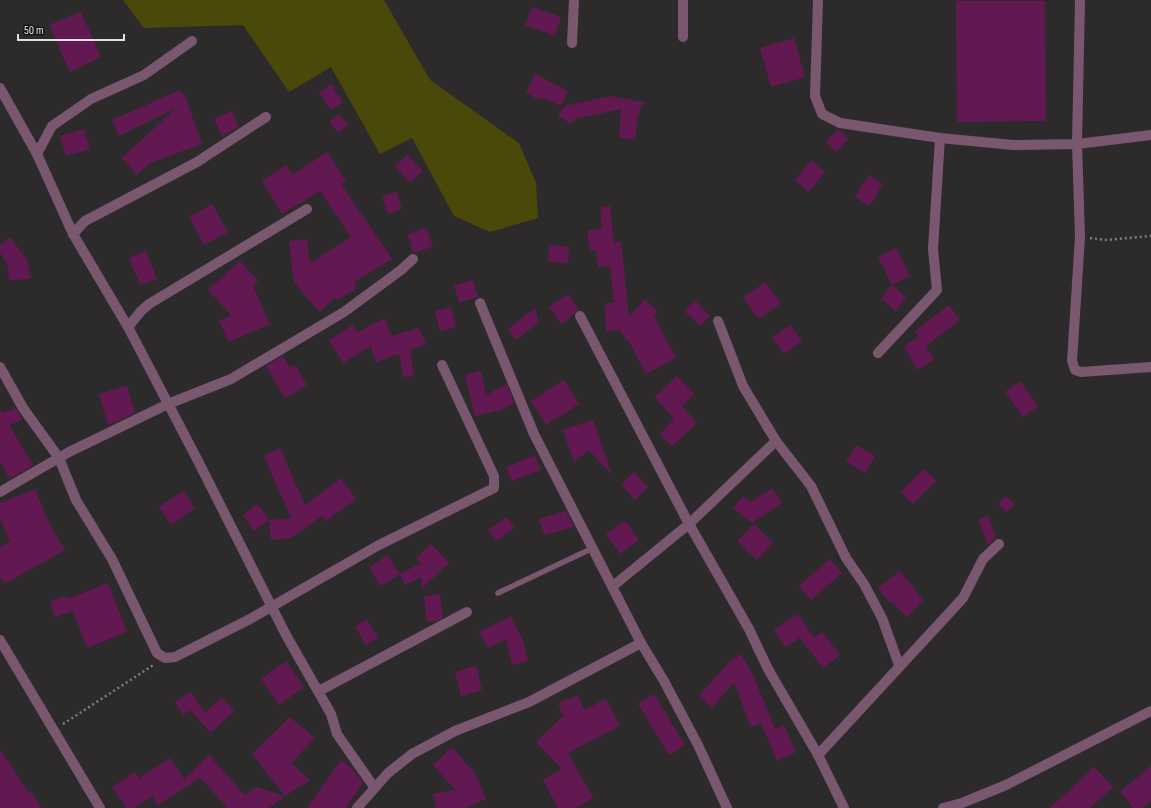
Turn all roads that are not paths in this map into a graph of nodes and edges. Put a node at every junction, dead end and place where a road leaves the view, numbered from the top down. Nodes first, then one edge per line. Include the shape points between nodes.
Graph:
1 (574, 0) edge
2 (683, 0) edge
3 (818, 0) edge
4 (1080, 0) edge
5 (683, 37) dead end
6 (192, 41) dead end
7 (572, 43) dead end
8 (0, 88) edge
9 (266, 117) dead end
10 (1151, 135) edge
11 (940, 138) junction
12 (1077, 144) junction
13 (37, 154) junction
14 (307, 209) dead end
15 (73, 234) junction
16 (413, 259) dead end
17 (480, 303) dead end
18 (580, 316) dead end
19 (718, 321) dead end
20 (128, 327) junction
21 (878, 353) dead end
22 (442, 365) dead end
23 (0, 367) edge
24 (1151, 367) edge
25 (168, 404) junction
26 (776, 441) junction
27 (59, 458) junction
28 (0, 492) edge
29 (689, 524) junction
30 (998, 544) dead end
31 (594, 548) junction
32 (613, 586) junction
33 (498, 593) dead end
34 (271, 606) junction
35 (467, 612) dead end
36 (0, 640) edge
37 (641, 644) junction
38 (899, 665) junction
39 (319, 692) junction
40 (1151, 711) edge
41 (818, 755) junction
42 (374, 787) junction
43 (100, 808) edge
44 (357, 808) edge
45 (727, 808) edge
46 (844, 808) edge
47 (943, 808) edge

1 - 7 street
2 - 5 street
3 - 11 street via 815,96 822,114 840,122
4 - 12 street
6 - 13 street via 144,75 90,99 52,126
8 - 13 street
9 - 15 street via 197,162 85,221
10 - 12 street
11 - 12 street via 1013,145
11 - 21 street via 933,249 937,290
12 - 24 street via 1080,237 1072,361 1075,370 1081,372
13 - 15 street
14 - 20 street via 149,304
15 - 20 street
16 - 25 street via 344,312 231,379
17 - 31 street via 534,434
18 - 29 street
19 - 26 street via 743,386
20 - 25 street
22 - 34 street via 492,471 494,488 377,546
23 - 27 street via 23,408
25 - 27 street
25 - 34 street
26 - 29 street
26 - 38 street via 811,486 846,558 864,584 882,618
27 - 28 street
27 - 34 street via 76,500 112,559 157,653 165,658 175,657
29 - 32 street
29 - 41 street
30 - 38 street via 983,559 962,598
31 - 32 street
31 - 33 lane
32 - 37 street
34 - 39 street
35 - 39 street
36 - 43 street
37 - 42 street via 529,702 455,731 412,754 388,772
37 - 45 street via 698,745
38 - 41 street
39 - 42 street via 337,734
40 - 47 street via 1006,785
41 - 46 street
42 - 44 street

